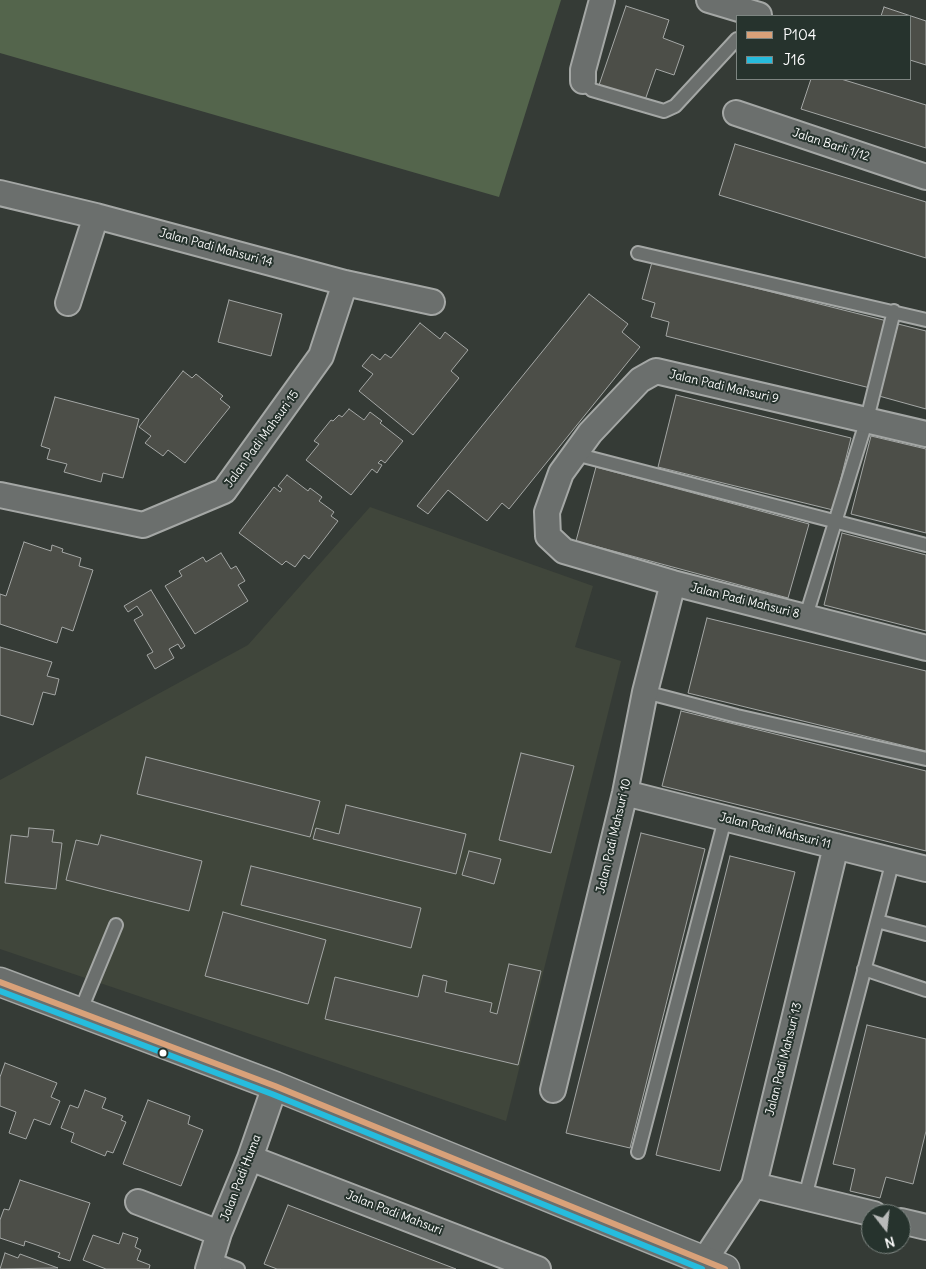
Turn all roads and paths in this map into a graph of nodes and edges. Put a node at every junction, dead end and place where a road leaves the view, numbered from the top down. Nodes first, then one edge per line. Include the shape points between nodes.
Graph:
1 (602, 0) edge
2 (709, 0) edge
3 (756, 15) edge
4 (736, 40) edge
5 (583, 81) joint
6 (736, 113) dead end
7 (926, 177) edge
8 (0, 193) edge
9 (96, 216) junction
10 (638, 253) dead end
11 (345, 283) junction
12 (432, 302) dead end
13 (68, 304) dead end
14 (894, 311) junction
15 (926, 320) edge
16 (867, 419) junction
17 (926, 434) edge
18 (575, 454) junction
19 (1, 497) edge
20 (836, 522) junction
21 (926, 545) edge
22 (564, 550) joint
23 (673, 583) junction
24 (806, 616) junction
25 (926, 648) edge
26 (645, 692) junction
27 (926, 759) edge
28 (624, 793) junction
29 (725, 819) junction
30 (836, 846) junction
31 (893, 860) junction
32 (926, 869) edge
33 (877, 921) junction
34 (116, 924) dead end
35 (926, 934) edge
36 (864, 969) junction
37 (0, 982) edge
38 (926, 990) edge
39 (80, 1012) junction
40 (275, 1086) junction
41 (553, 1090) dead end
42 (638, 1152) dead end
43 (250, 1158) junction
44 (754, 1185) junction
45 (805, 1197) junction
46 (138, 1202) dead end
47 (861, 1211) edge
48 (911, 1223) edge
49 (926, 1225) edge
50 (219, 1233) junction
51 (508, 1263) edge
52 (210, 1264) edge
53 (715, 1265) edge
54 (238, 1269) edge
55 (538, 1269) edge

1 - 5 street via 583,70
2 - 3 street
4 - 5 lane via 675,106 664,111 592,90
6 - 7 street, Jalan Barli 1/12
8 - 9 street, Jalan Padi Mahsuri 14
9 - 11 street, Jalan Padi Mahsuri 14
9 - 13 street
10 - 14 lane
11 - 12 street, Jalan Padi Mahsuri 14
11 - 19 street, Jalan Padi Mahsuri 15 via 321,356 224,491 143,525
14 - 15 lane
14 - 16 lane
16 - 17 street, Jalan Padi Mahsuri 9
16 - 18 street, Jalan Padi Mahsuri 9 via 656,371 640,380
16 - 20 lane
18 - 20 lane
18 - 22 street, Jalan Padi Mahsuri 9 via 561,473 547,512 548,536
20 - 21 lane
20 - 24 lane
22 - 23 street, Jalan Padi Mahsuri 8
23 - 24 street, Jalan Padi Mahsuri 8
23 - 26 street, Jalan Padi Mahsuri 10
24 - 25 street, Jalan Padi Mahsuri 8
26 - 27 lane
26 - 28 street, Jalan Padi Mahsuri 10
28 - 29 street, Jalan Padi Mahsuri 11
28 - 41 street, Jalan Padi Mahsuri 10
29 - 30 street, Jalan Padi Mahsuri 11
29 - 42 lane
30 - 31 street, Jalan Padi Mahsuri 11
30 - 44 street, Jalan Padi Mahsuri 13
31 - 32 street, Jalan Padi Mahsuri 11
31 - 33 lane
33 - 35 lane
33 - 36 lane
34 - 39 lane
36 - 38 lane
36 - 45 lane
37 - 39 main road
39 - 40 main road
40 - 43 street, Jalan Padi Huma
40 - 53 main road
43 - 50 street, Jalan Padi Huma
43 - 51 street, Jalan Padi Mahsuri
44 - 45 street
44 - 53 street, Jalan Padi Mahsuri 13
45 - 47 street
46 - 50 street
48 - 49 street
50 - 52 street, Jalan Padi Huma
51 - 55 street, Jalan Padi Mahsuri
52 - 54 lane

